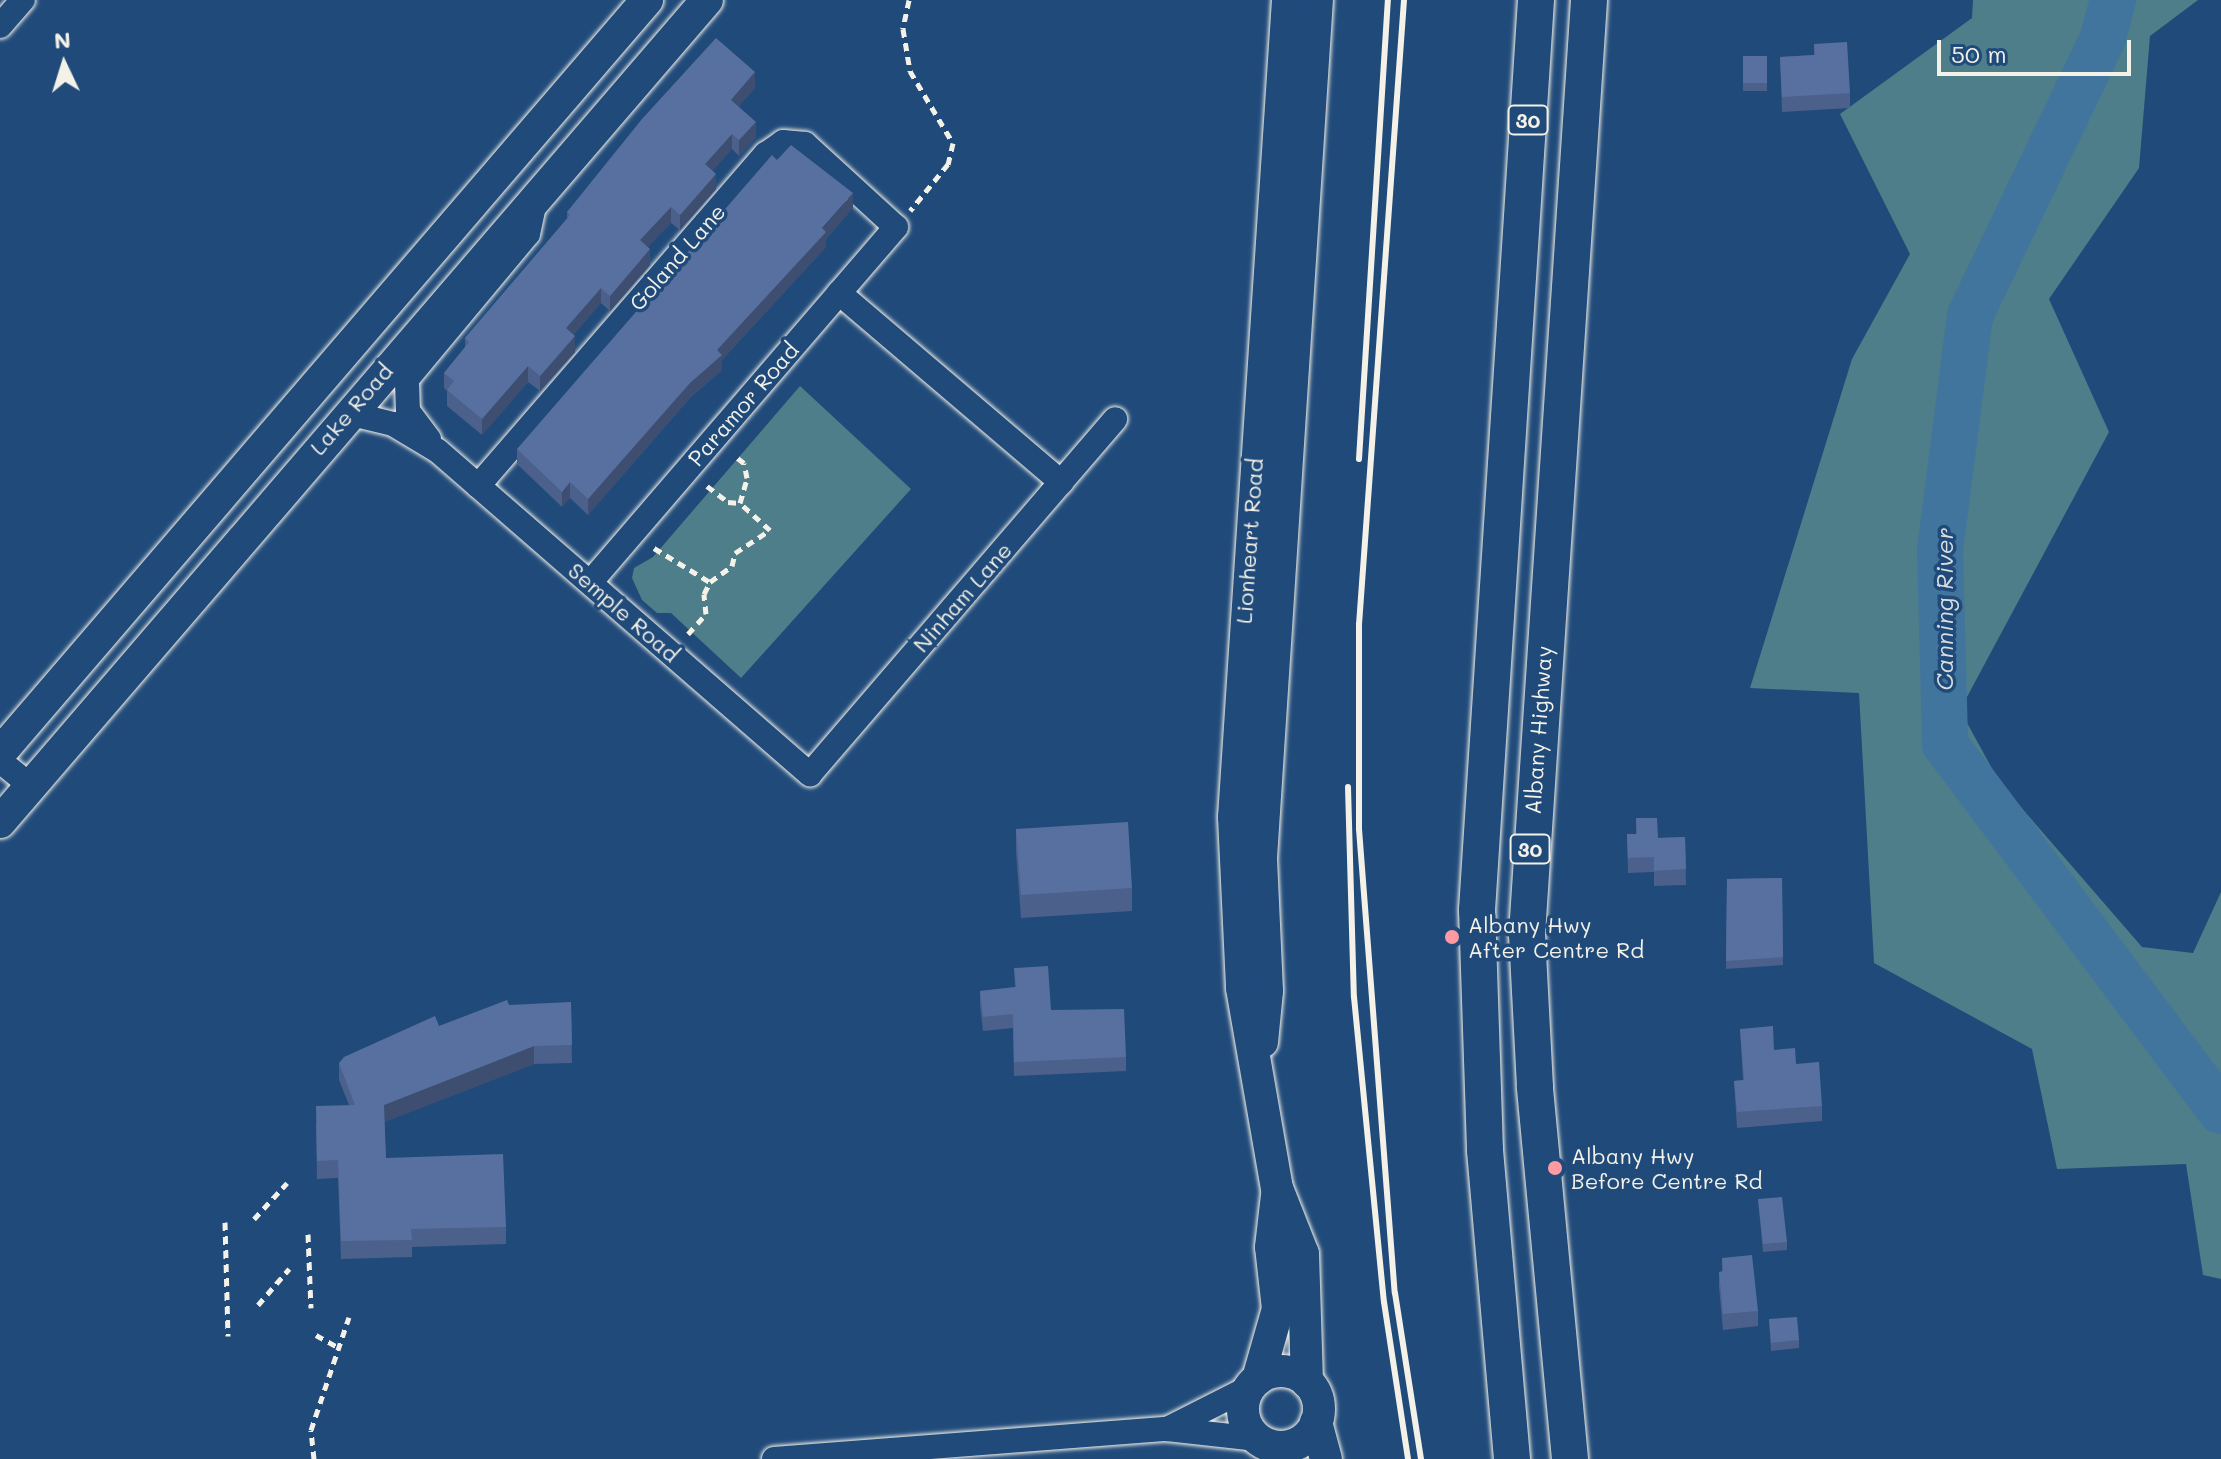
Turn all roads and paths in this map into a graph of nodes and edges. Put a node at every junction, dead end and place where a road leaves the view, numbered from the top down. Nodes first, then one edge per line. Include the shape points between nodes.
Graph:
1 (23, 0) edge
2 (647, 0) edge
3 (707, 0) edge
4 (909, 0) edge
5 (1288, 0) edge
6 (1317, 0) edge
7 (1536, 0) edge
8 (1589, 0) edge
9 (0, 26) edge
10 (535, 198) junction
11 (896, 227) junction
12 (1521, 239) junction
13 (1573, 239) junction
14 (839, 293) junction
15 (348, 413) junction
16 (1115, 419) dead end
17 (438, 451) junction
18 (735, 456) dead end
19 (1061, 482) junction
20 (478, 486) junction
21 (707, 486) dead end
22 (740, 503) junction
23 (654, 548) dead end
24 (591, 582) junction
25 (710, 582) junction
26 (688, 634) dead end
27 (0, 753) edge
28 (0, 761) edge
29 (810, 774) joint
30 (10, 805) edge
31 (1259, 1081) junction
32 (287, 1183) dead end
33 (1277, 1188) junction
34 (254, 1219) dead end
35 (225, 1222) dead end
36 (308, 1234) dead end
37 (289, 1269) dead end
38 (258, 1305) dead end
39 (311, 1308) dead end
40 (349, 1317) dead end
41 (316, 1335) dead end
42 (228, 1336) dead end
43 (339, 1348) junction
44 (1560, 1380) junction
45 (1307, 1382) junction
46 (1254, 1383) junction
47 (1503, 1390) junction
48 (1316, 1422) junction
49 (1167, 1429) junction
50 (1272, 1448) edge
51 (314, 1459) edge
52 (774, 1459) edge
53 (1326, 1459) edge
54 (1512, 1459) edge
55 (1570, 1459) edge

1 - 9 street
2 - 27 main road, Lake Road
3 - 10 main road, Lake Road
4 - 11 path via 903,29 910,71 953,143 948,164
5 - 31 main road, Lionheart Road via 1234,817 1242,988
6 - 31 main road, Lionheart Road via 1261,858 1267,991
7 - 12 highway, 30
8 - 13 highway, Albany Highway / 30
10 - 15 main road, Lake Road
10 - 17 street, Semple Road via 528,234 407,379 408,411
11 - 14 street, Paramor Road
11 - 20 street, Goland Lane via 805,144 791,140 774,146
12 - 13 highway
12 - 47 highway, 30 via 1477,910 1485,1150
13 - 44 highway, Albany Highway / 30 via 1527,934
14 - 19 street
14 - 24 street, Paramor Road
15 - 17 street, Semple Road via 385,421
15 - 30 main road, Lake Road
16 - 19 street, Ninham Lane
17 - 20 street, Semple Road
18 - 22 path via 744,463 747,478
19 - 29 street, Ninham Lane
20 - 24 street, Semple Road
21 - 22 path via 728,502
22 - 25 path via 770,530 735,553 732,566
23 - 25 path
24 - 29 street, Semple Road
25 - 26 path via 706,614
28 - 30 street
31 - 33 main road, Lionheart Road
32 - 34 path
33 - 45 main road, Lionheart Road via 1303,1254
33 - 46 main road, Lionheart Road via 1271,1247 1278,1309
35 - 42 path
36 - 39 path
37 - 38 path
40 - 43 path
41 - 43 path
43 - 51 path via 311,1430
44 - 47 highway
44 - 55 highway, Albany Highway / 30
45 - 46 main road via 1289,1372
45 - 48 main road via 1318,1401
46 - 49 street
46 - 50 main road via 1243,1409
47 - 54 highway, 30
48 - 50 main road via 1303,1439
48 - 53 main road
49 - 50 street
49 - 52 street

